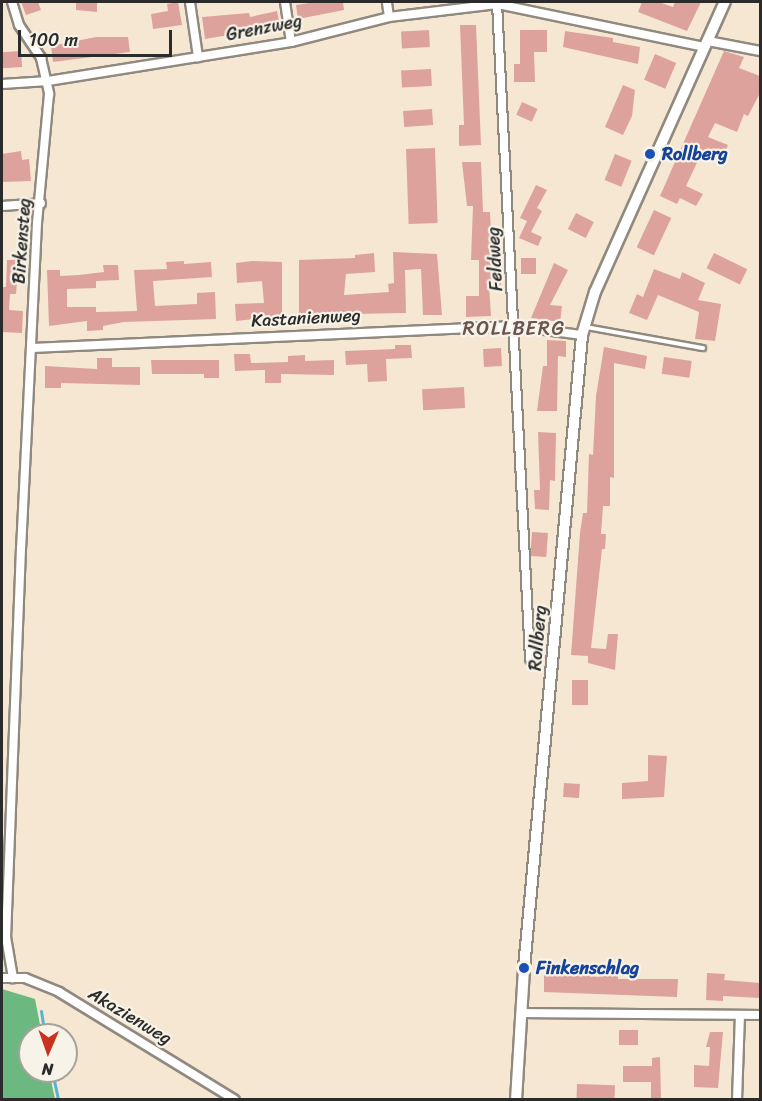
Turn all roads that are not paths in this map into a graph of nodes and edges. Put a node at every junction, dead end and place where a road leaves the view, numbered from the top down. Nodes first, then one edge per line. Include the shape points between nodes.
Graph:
1 (12, 2) edge
2 (190, 2) edge
3 (285, 2) edge
4 (387, 2) edge
5 (725, 2) edge
6 (497, 4) junction
7 (534, 5) edge
8 (389, 17) junction
9 (291, 42) junction
10 (706, 44) junction
11 (760, 51) edge
12 (198, 57) junction
13 (48, 81) junction
14 (2, 84) edge
15 (41, 203) junction
16 (2, 206) edge
17 (515, 326) junction
18 (583, 331) junction
19 (32, 348) junction
20 (703, 348) dead end
21 (530, 659) dead end
22 (6, 843) edge
23 (2, 978) edge
24 (13, 978) junction
25 (521, 1013) junction
26 (740, 1015) junction
27 (760, 1015) edge
28 (236, 1100) edge
29 (516, 1100) edge
30 (738, 1100) edge

1 - 13 street via 19,25 41,58
2 - 12 street
3 - 9 street
4 - 8 street
5 - 10 main road, Rollberg
6 - 7 street
6 - 8 street, Grenzweg
6 - 17 street, Feldweg
7 - 10 street via 561,18
8 - 9 street, Grenzweg
9 - 12 street, Grenzweg
10 - 11 street
10 - 18 main road, Rollberg via 595,292
12 - 13 street, Grenzweg
13 - 14 street, Grenzweg
13 - 15 street, Birkensteg
15 - 16 street
15 - 19 street, Birkensteg
17 - 18 street, Kastanienweg
17 - 19 street, Kastanienweg
17 - 21 street, Feldweg
18 - 20 lane
18 - 25 main road, Rollberg
19 - 22 street, Birkensteg
22 - 24 street, Birkensteg via 6,937
23 - 24 street, Akazienweg
24 - 28 street, Akazienweg via 25,978 59,992
25 - 26 street
25 - 29 main road, Rollberg
26 - 27 street
26 - 30 street

